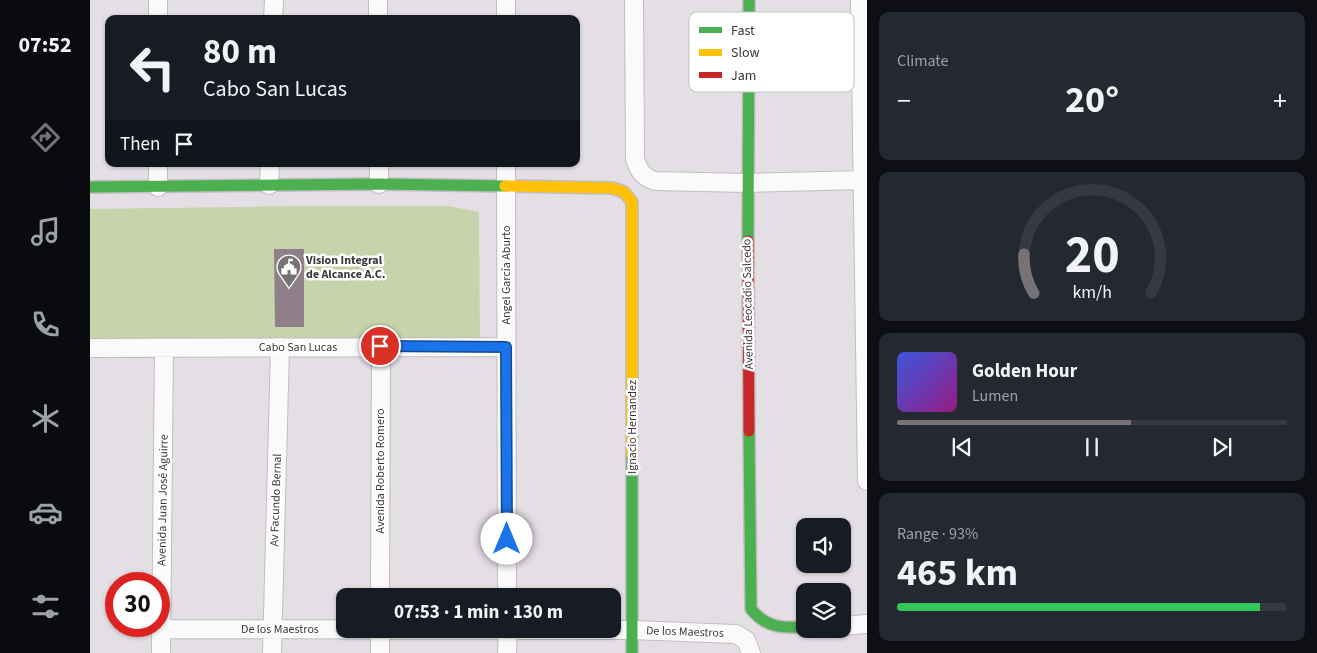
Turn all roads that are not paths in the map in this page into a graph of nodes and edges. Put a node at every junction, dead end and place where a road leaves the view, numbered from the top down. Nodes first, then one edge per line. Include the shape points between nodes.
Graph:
1 (158, 0) edge
2 (274, 0) edge
3 (378, 0) edge
4 (506, 0) edge
5 (634, 0) edge
6 (860, 0) edge
7 (158, 15) edge
8 (273, 15) edge
9 (378, 15) edge
10 (506, 15) edge
11 (748, 92) edge
12 (158, 167) edge
13 (270, 167) edge
14 (378, 167) edge
15 (506, 167) edge
16 (862, 180) junction
17 (747, 183) junction
18 (379, 184) junction
19 (269, 185) junction
20 (158, 186) junction
21 (506, 186) junction
22 (90, 188) edge
23 (865, 338) edge
24 (380, 346) junction
25 (280, 347) junction
26 (506, 347) junction
27 (90, 348) edge
28 (164, 348) junction
29 (867, 447) edge
30 (867, 481) edge
31 (162, 572) edge
32 (380, 588) edge
33 (507, 588) edge
34 (867, 624) edge
35 (851, 625) edge
36 (796, 627) edge
37 (170, 629) edge
38 (272, 629) junction
39 (336, 629) edge
40 (621, 630) edge
41 (632, 630) junction
42 (161, 637) edge
43 (380, 638) edge
44 (508, 638) edge
45 (751, 651) edge
46 (161, 653) edge
47 (272, 653) edge
48 (380, 653) edge
49 (507, 653) edge
50 (632, 653) edge

1 - 7 street
2 - 8 street
3 - 9 street
4 - 10 street
5 - 17 street via 635,159 638,169 645,178 655,181
6 - 16 street
11 - 17 street, Avenida Leocadio Salcedo
12 - 20 street
13 - 19 street
14 - 18 street
15 - 21 street, Angel García Aburto
16 - 17 street
16 - 23 street
17 - 36 street, Avenida Leocadio Salcedo via 751,609 766,625
18 - 19 street
18 - 21 street
19 - 20 street
20 - 22 street
21 - 26 street, Angel García Aburto
21 - 41 street, Ignacio Hernandez via 612,188 624,192 632,202
23 - 29 street
24 - 25 street, Cabo San Lucas
24 - 26 street, Cabo San Lucas
24 - 32 street, Avenida Roberto Romero
25 - 28 street, Cabo San Lucas
25 - 38 street, Av Facundo Bernal
26 - 33 street, Angel García Aburto
27 - 28 street, Cabo San Lucas
28 - 31 street, Avenida Juan José Aguirre
29 - 30 street
34 - 35 street
37 - 38 street, De los Maestros
38 - 39 street, De los Maestros
38 - 47 street, Av Facundo Bernal
40 - 41 street, De los Maestros
41 - 45 street, De los Maestros via 736,634 746,640
41 - 50 street, Ignacio Hernandez
42 - 46 street, Avenida Juan José Aguirre
43 - 48 street
44 - 49 street

